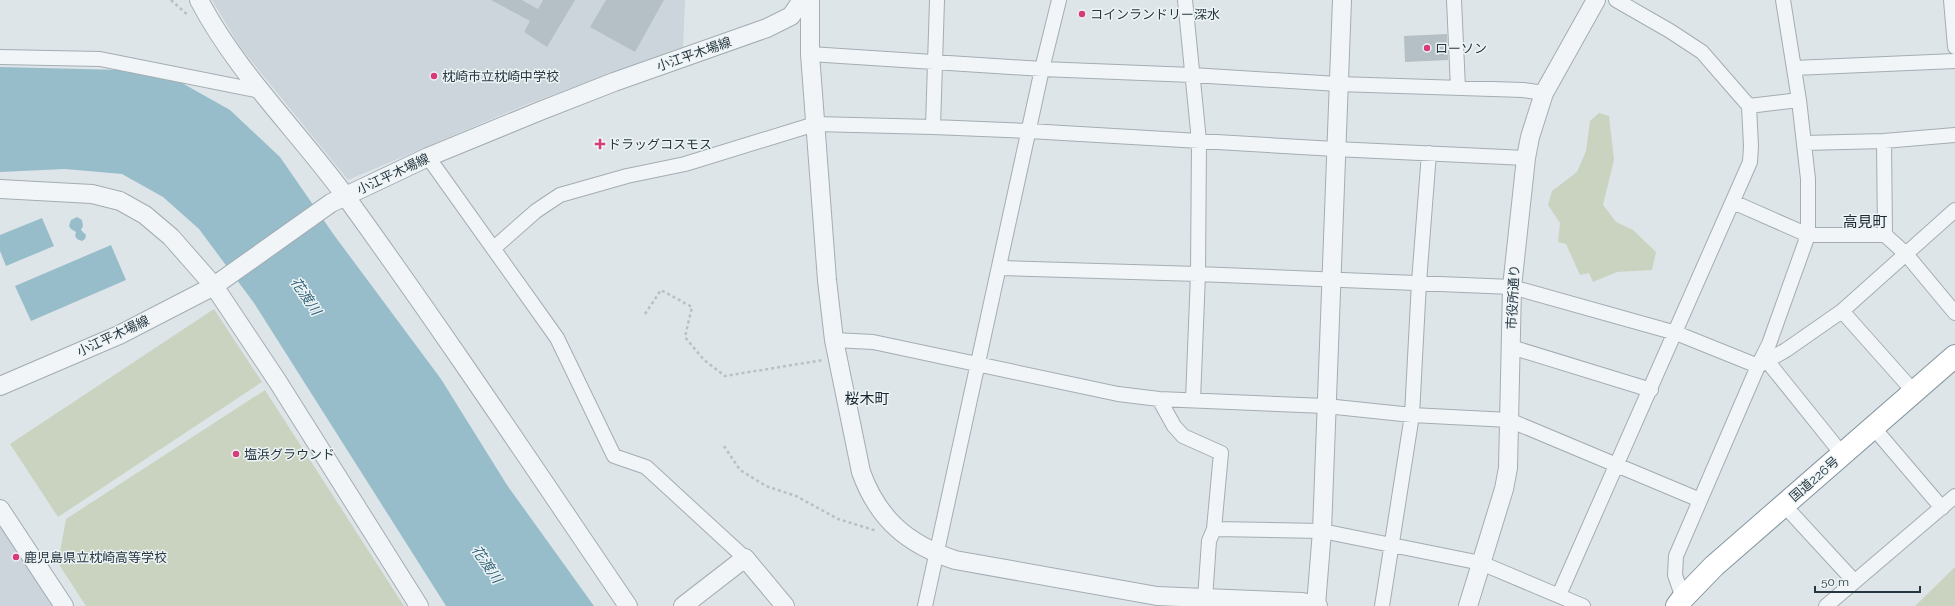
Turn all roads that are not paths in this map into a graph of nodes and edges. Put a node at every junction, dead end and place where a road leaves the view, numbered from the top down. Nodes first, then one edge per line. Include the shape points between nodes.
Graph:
1 (199, 0) edge
2 (802, 0) edge
3 (810, 0) edge
4 (937, 0) edge
5 (1059, 0) edge
6 (1185, 0) edge
7 (1342, 0) edge
8 (1454, 0) edge
9 (1596, 0) edge
10 (1616, 0) edge
11 (1783, 0) edge
12 (1951, 0) edge
13 (1955, 47) edge
14 (810, 54) junction
15 (0, 57) edge
16 (1955, 61) edge
17 (935, 63) junction
18 (1794, 68) junction
19 (1042, 69) junction
20 (1192, 75) junction
21 (1338, 84) junction
22 (1458, 88) junction
23 (260, 91) junction
24 (1544, 93) junction
25 (1799, 100) junction
26 (1749, 106) junction
27 (815, 124) junction
28 (933, 126) junction
29 (1029, 131) junction
30 (1955, 135) edge
31 (1199, 141) junction
32 (1884, 141) junction
33 (1804, 143) junction
34 (1335, 150) junction
35 (1429, 153) junction
36 (428, 157) junction
37 (1526, 158) junction
38 (0, 189) edge
39 (338, 200) junction
40 (1733, 202) junction
41 (1953, 217) edge
42 (1808, 235) junction
43 (1886, 235) junction
44 (494, 248) junction
45 (1906, 254) junction
46 (999, 268) junction
47 (1198, 274) junction
48 (1331, 280) junction
49 (221, 281) junction
50 (1419, 282) junction
51 (1512, 287) junction
52 (1842, 311) junction
53 (1955, 313) edge
54 (1676, 333) junction
55 (834, 340) junction
56 (1511, 347) junction
57 (1955, 356) edge
58 (1763, 364) junction
59 (977, 365) junction
60 (0, 386) edge
61 (1651, 390) junction
62 (1914, 392) junction
63 (1159, 399) junction
64 (1193, 400) junction
65 (1326, 406) junction
66 (1412, 415) junction
67 (1509, 420) junction
68 (1873, 427) junction
69 (1842, 454) junction
70 (1617, 464) junction
71 (1955, 496) edge
72 (1700, 500) junction
73 (1784, 505) junction
74 (1942, 508) junction
75 (0, 509) edge
76 (1214, 529) junction
77 (1322, 531) junction
78 (1392, 547) junction
79 (937, 554) junction
80 (745, 558) junction
81 (1481, 563) junction
82 (1854, 581) junction
83 (1559, 596) junction
84 (1205, 599) junction
85 (1680, 602) edge
86 (1269, 603) edge
87 (64, 606) edge
88 (419, 606) edge
89 (628, 606) edge
90 (683, 606) edge
91 (785, 606) edge
92 (926, 606) edge
93 (1317, 606) edge
94 (1382, 606) edge
95 (1468, 606) edge
96 (1583, 606) edge
97 (1826, 606) edge

1 - 23 street via 229,51
2 - 36 street, 小江平木場線 via 791,16 767,28 614,82
3 - 14 street
4 - 17 street
5 - 19 street
6 - 20 street
7 - 21 street
8 - 22 street
9 - 24 street, 市役所通り
10 - 26 street via 1670,30 1702,52
11 - 18 street
12 - 13 street
14 - 17 street
14 - 27 street
15 - 23 street via 100,59
16 - 18 street
17 - 19 street
17 - 28 street
18 - 25 street
19 - 20 street
19 - 29 street
20 - 21 street
20 - 31 street
21 - 22 street
21 - 34 street
22 - 24 street
23 - 39 street via 295,131
24 - 37 street, 市役所通り
25 - 26 street
25 - 33 street
26 - 40 street via 1750,162
27 - 28 street
27 - 44 street via 685,164 627,176 560,196 536,211
27 - 55 street via 826,280
28 - 29 street
29 - 31 street
29 - 46 street
30 - 32 street
31 - 34 street
31 - 47 street
32 - 33 street
32 - 43 street
33 - 42 street via 1808,179
34 - 35 street
34 - 48 street
35 - 37 street
35 - 50 street
36 - 39 street, 小江平木場線
36 - 44 street
37 - 51 street, 市役所通り
38 - 49 street via 92,194 120,201 145,215
39 - 49 street, 小江平木場線
39 - 89 street via 445,337
40 - 42 street
40 - 54 street
41 - 45 street
42 - 43 street
42 - 58 street
43 - 45 street
44 - 80 street via 557,338 614,456 646,467
45 - 52 street
45 - 53 street
46 - 47 street
46 - 59 street
47 - 48 street
47 - 64 street
48 - 50 street
48 - 65 street
49 - 60 street, 小江平木場線 via 119,335
49 - 88 street via 278,382
50 - 51 street
50 - 66 street
51 - 54 street
51 - 56 street, 市役所通り
52 - 58 street
52 - 62 street
54 - 58 street
54 - 61 street
55 - 59 street via 872,342
55 - 79 street via 861,472 868,491 892,524 916,544
56 - 61 street
56 - 67 street, 市役所通り
57 - 62 highway, 国道226号
58 - 69 street
58 - 72 street
59 - 63 street via 1118,394
59 - 79 street
61 - 70 street
62 - 68 highway, 国道226号
63 - 64 street
63 - 76 street via 1174,426 1183,436 1221,452
64 - 65 street
65 - 66 street
65 - 77 street
66 - 67 street
66 - 78 street
67 - 70 street
67 - 81 street, 市役所通り via 1508,468 1504,489
68 - 69 highway, 国道226号
68 - 74 street
69 - 73 highway, 国道226号
70 - 72 street
70 - 83 street
71 - 74 street
72 - 85 street via 1676,556
73 - 82 street
73 - 85 highway, 国道226号 via 1714,566
74 - 82 street
75 - 87 street
76 - 77 street
76 - 84 street via 1209,541
77 - 78 street
77 - 93 street
78 - 81 street
78 - 94 street
79 - 84 street via 955,560 1157,596
79 - 92 street
80 - 90 street
80 - 91 street
81 - 83 street
81 - 95 street, 市役所通り
82 - 97 street
83 - 96 street
84 - 86 street
86 - 93 street via 1302,602

